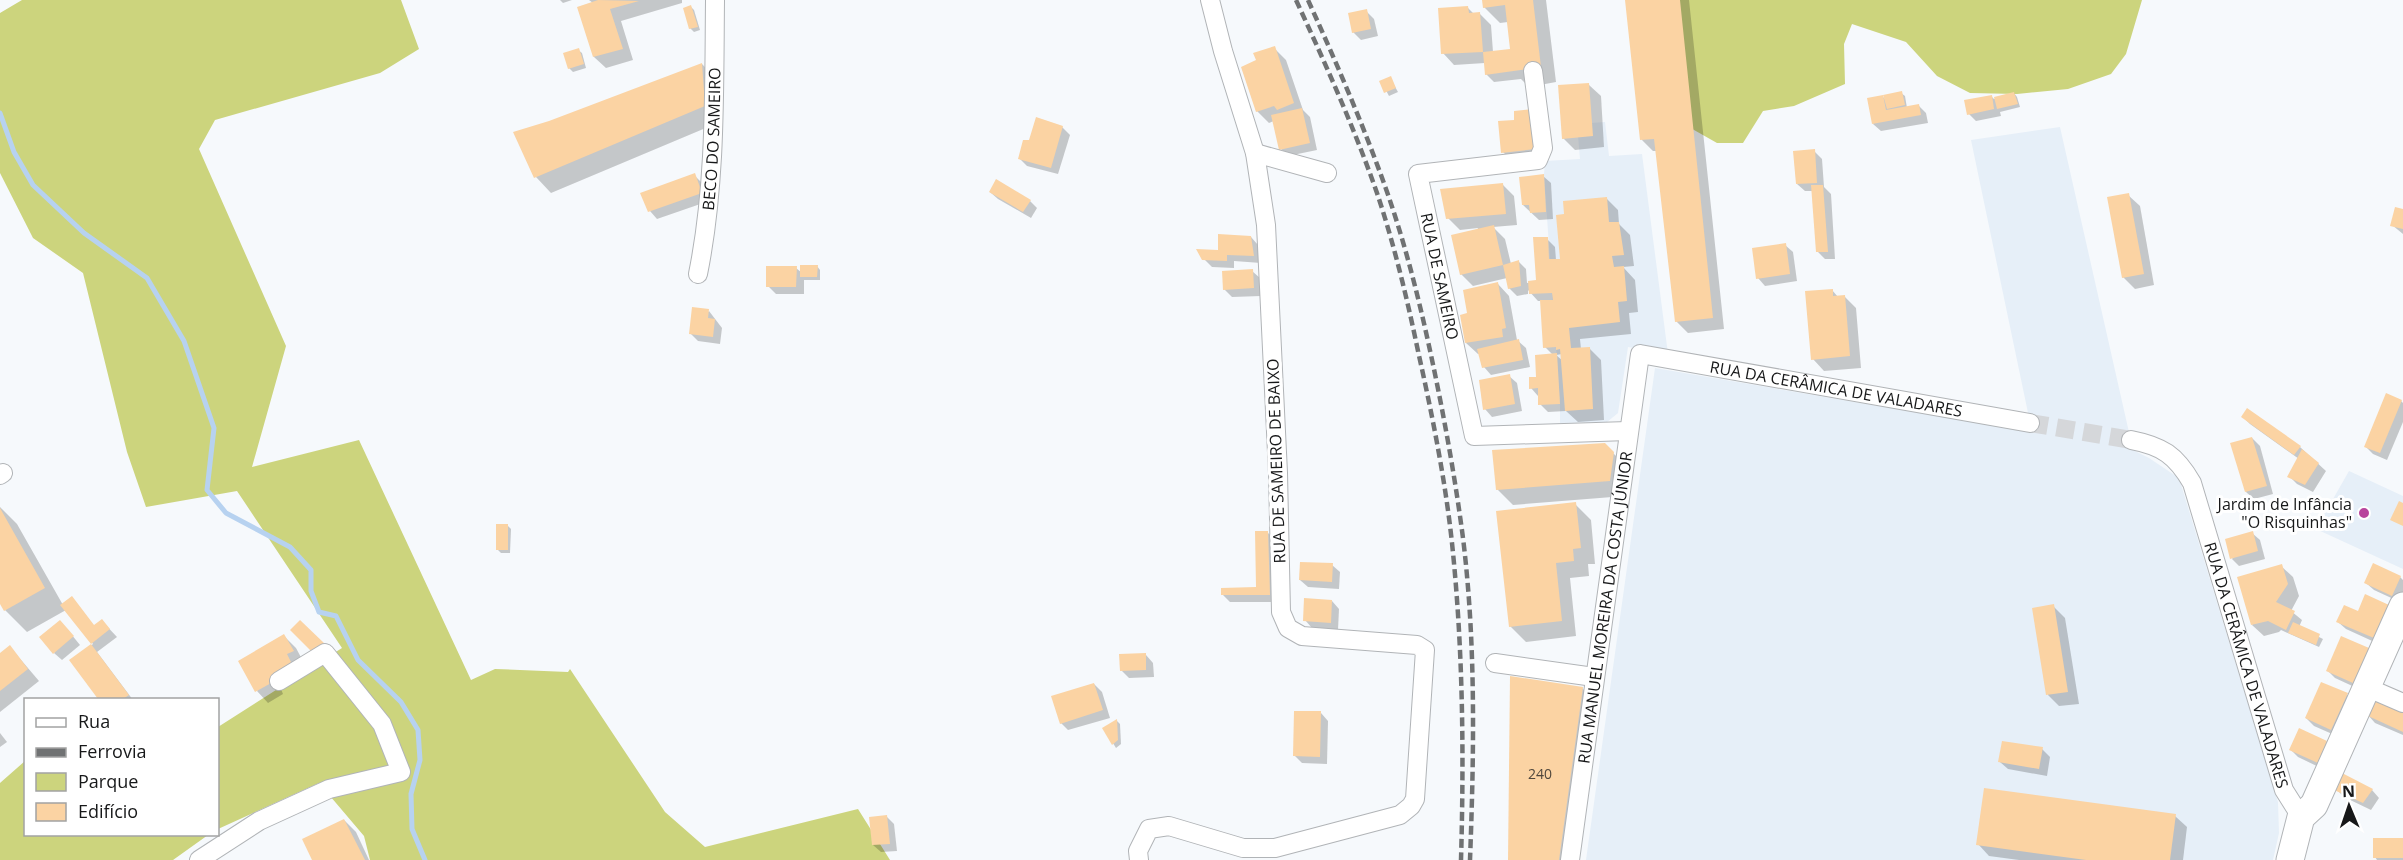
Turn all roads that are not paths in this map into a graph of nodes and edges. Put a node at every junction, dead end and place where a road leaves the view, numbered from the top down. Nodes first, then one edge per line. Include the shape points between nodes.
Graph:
1 (715, 0) edge
2 (1210, 0) edge
3 (1533, 71) dead end
4 (1255, 153) junction
5 (1327, 173) dead end
6 (698, 274) dead end
7 (1640, 354) joint
8 (2030, 423) tunnel mouth
9 (1628, 431) junction
10 (2131, 440) tunnel mouth
11 (2403, 606) edge
12 (1495, 663) dead end
13 (1594, 677) junction
14 (279, 681) dead end
15 (2366, 687) junction
16 (2403, 703) edge
17 (2301, 817) junction
18 (199, 860) edge
19 (1139, 860) edge
20 (1570, 860) edge
21 (2290, 860) edge

1 - 6 street, BECO DO SAMEIRO via 712,147 706,233
2 - 4 street, RUA DE SAMEIRO DE BAIXO
3 - 9 street, RUA DE SAMEIRO via 1543,147 1538,160 1418,174 1474,436
4 - 5 street
4 - 19 street, RUA DE SAMEIRO DE BAIXO via 1266,225 1281,612 1288,628 1302,636 1417,645 1425,650 1415,798 1400,815 1275,848 1243,848 1169,826 1149,830 1138,851
7 - 8 street, RUA DA CERÂMICA DE VALADARES
7 - 9 street, RUA MANUEL MOREIRA DA COSTA JÚNIOR
9 - 13 street, RUA MANUEL MOREIRA DA COSTA JÚNIOR
10 - 17 street, RUA DA CERÂMICA DE VALADARES via 2160,448 2181,464 2192,483 2284,790
11 - 15 main road
12 - 13 street
13 - 20 street, RUA MANUEL MOREIRA DA COSTA JÚNIOR
14 - 18 street via 325,653 382,724 401,772 328,789 259,821
15 - 16 street
15 - 17 main road via 2314,805
17 - 21 main road

